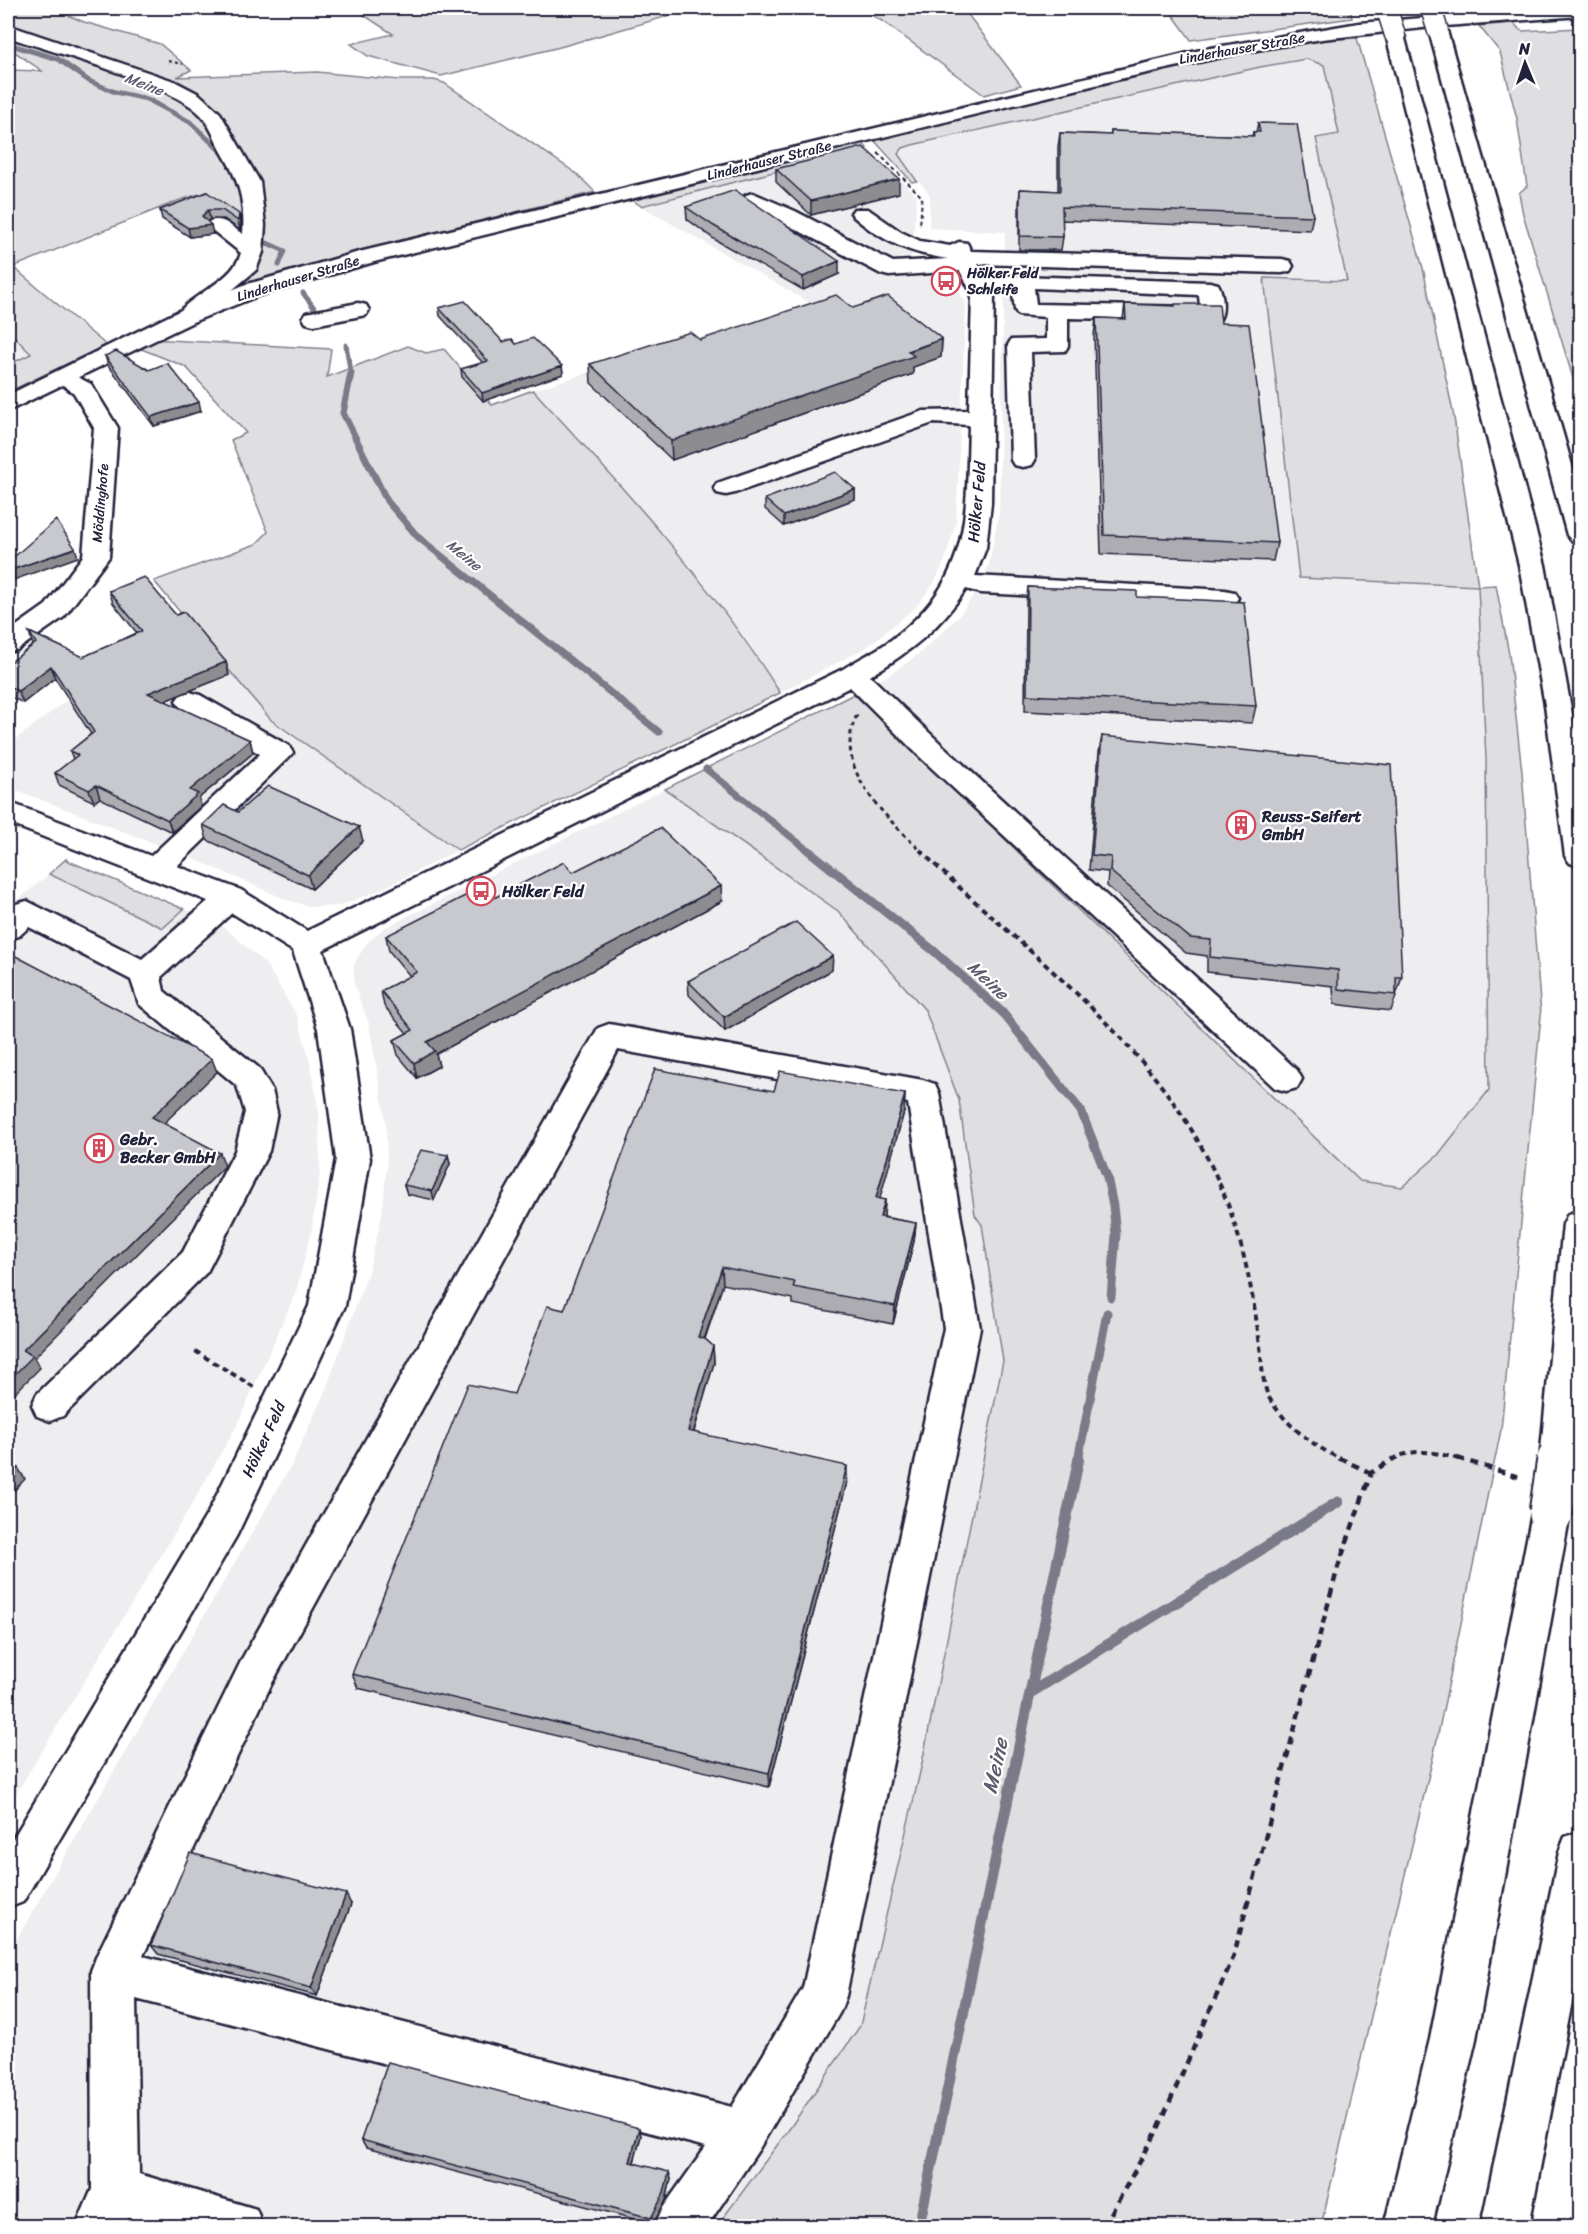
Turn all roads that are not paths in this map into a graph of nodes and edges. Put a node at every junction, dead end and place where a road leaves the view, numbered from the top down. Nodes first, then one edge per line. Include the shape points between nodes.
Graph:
1 (1581, 11) edge
2 (1388, 12) edge
3 (1433, 17) edge
4 (8, 32) edge
5 (753, 200) edge
6 (861, 213) dead end
7 (217, 225) edge
8 (243, 240) junction
9 (966, 261) junction
10 (1282, 266) dead end
11 (1022, 281) junction
12 (358, 310) dead end
13 (1057, 311) junction
14 (188, 316) junction
15 (314, 318) dead end
16 (64, 377) junction
17 (8, 404) edge
18 (981, 418) junction
19 (1023, 460) dead end
20 (726, 488) dead end
21 (1581, 535) edge
22 (960, 580) junction
23 (1225, 598) dead end
24 (8, 644) edge
25 (862, 684) junction
26 (190, 700) dead end
27 (8, 812) edge
28 (1581, 856) edge
29 (156, 869) junction
30 (230, 898) junction
31 (8, 928) edge
32 (306, 945) junction
33 (145, 974) junction
34 (1286, 1079) dead end
35 (1581, 1224) edge
36 (50, 1405) dead end
37 (1581, 1852) edge
38 (8, 1887) edge
39 (113, 1971) junction
40 (743, 2133) junction
41 (108, 2209) edge
42 (239, 2226) edge
43 (679, 2226) edge
44 (1408, 2226) edge
45 (1505, 2226) edge

1 - 14 main road, Linderhauser Straße via 1421,22 1286,39 1124,72 314,270
2 - 28 main road, bridge via 1532,565 1559,705
3 - 21 main road
4 - 8 main road, Linderhauser Straße via 167,85 210,113 250,182 254,225
5 - 9 main road via 889,270
6 - 9 main road via 888,236 908,246
7 - 8 main road via 229,237
8 - 14 main road, Linderhauser Straße via 248,265
9 - 10 main road
9 - 11 main road
9 - 18 main road, Hölker Feld via 983,294
11 - 13 main road via 1026,310
11 - 13 main road via 1210,289 1212,314
12 - 15 main road
13 - 19 main road via 1058,346 1019,345
14 - 16 main road, Linderhauser Straße
16 - 17 main road, Linderhauser Straße
16 - 24 main road, Möddinghofe via 83,389 106,428 96,557 55,611
18 - 20 main road via 931,416
18 - 22 main road, Hölker Feld via 979,503 973,548
22 - 23 main road via 981,585
22 - 25 main road, Hölker Feld via 937,613
25 - 32 main road, Hölker Feld
25 - 34 main road
26 - 29 main road via 279,753
27 - 29 main road
29 - 30 main road
30 - 32 main road
30 - 33 main road
31 - 33 main road via 27,912
32 - 38 main road, Hölker Feld via 334,1029 353,1159 327,1306 223,1523
33 - 36 main road via 150,996 248,1077 261,1112 252,1151 195,1262
35 - 44 main road, bridge via 1551,1513 1453,2039
37 - 45 main road
39 - 40 main road
39 - 40 main road via 257,1671 609,1036 923,1093 962,1328 824,1996
39 - 41 main road
40 - 43 main road
41 - 42 main road

